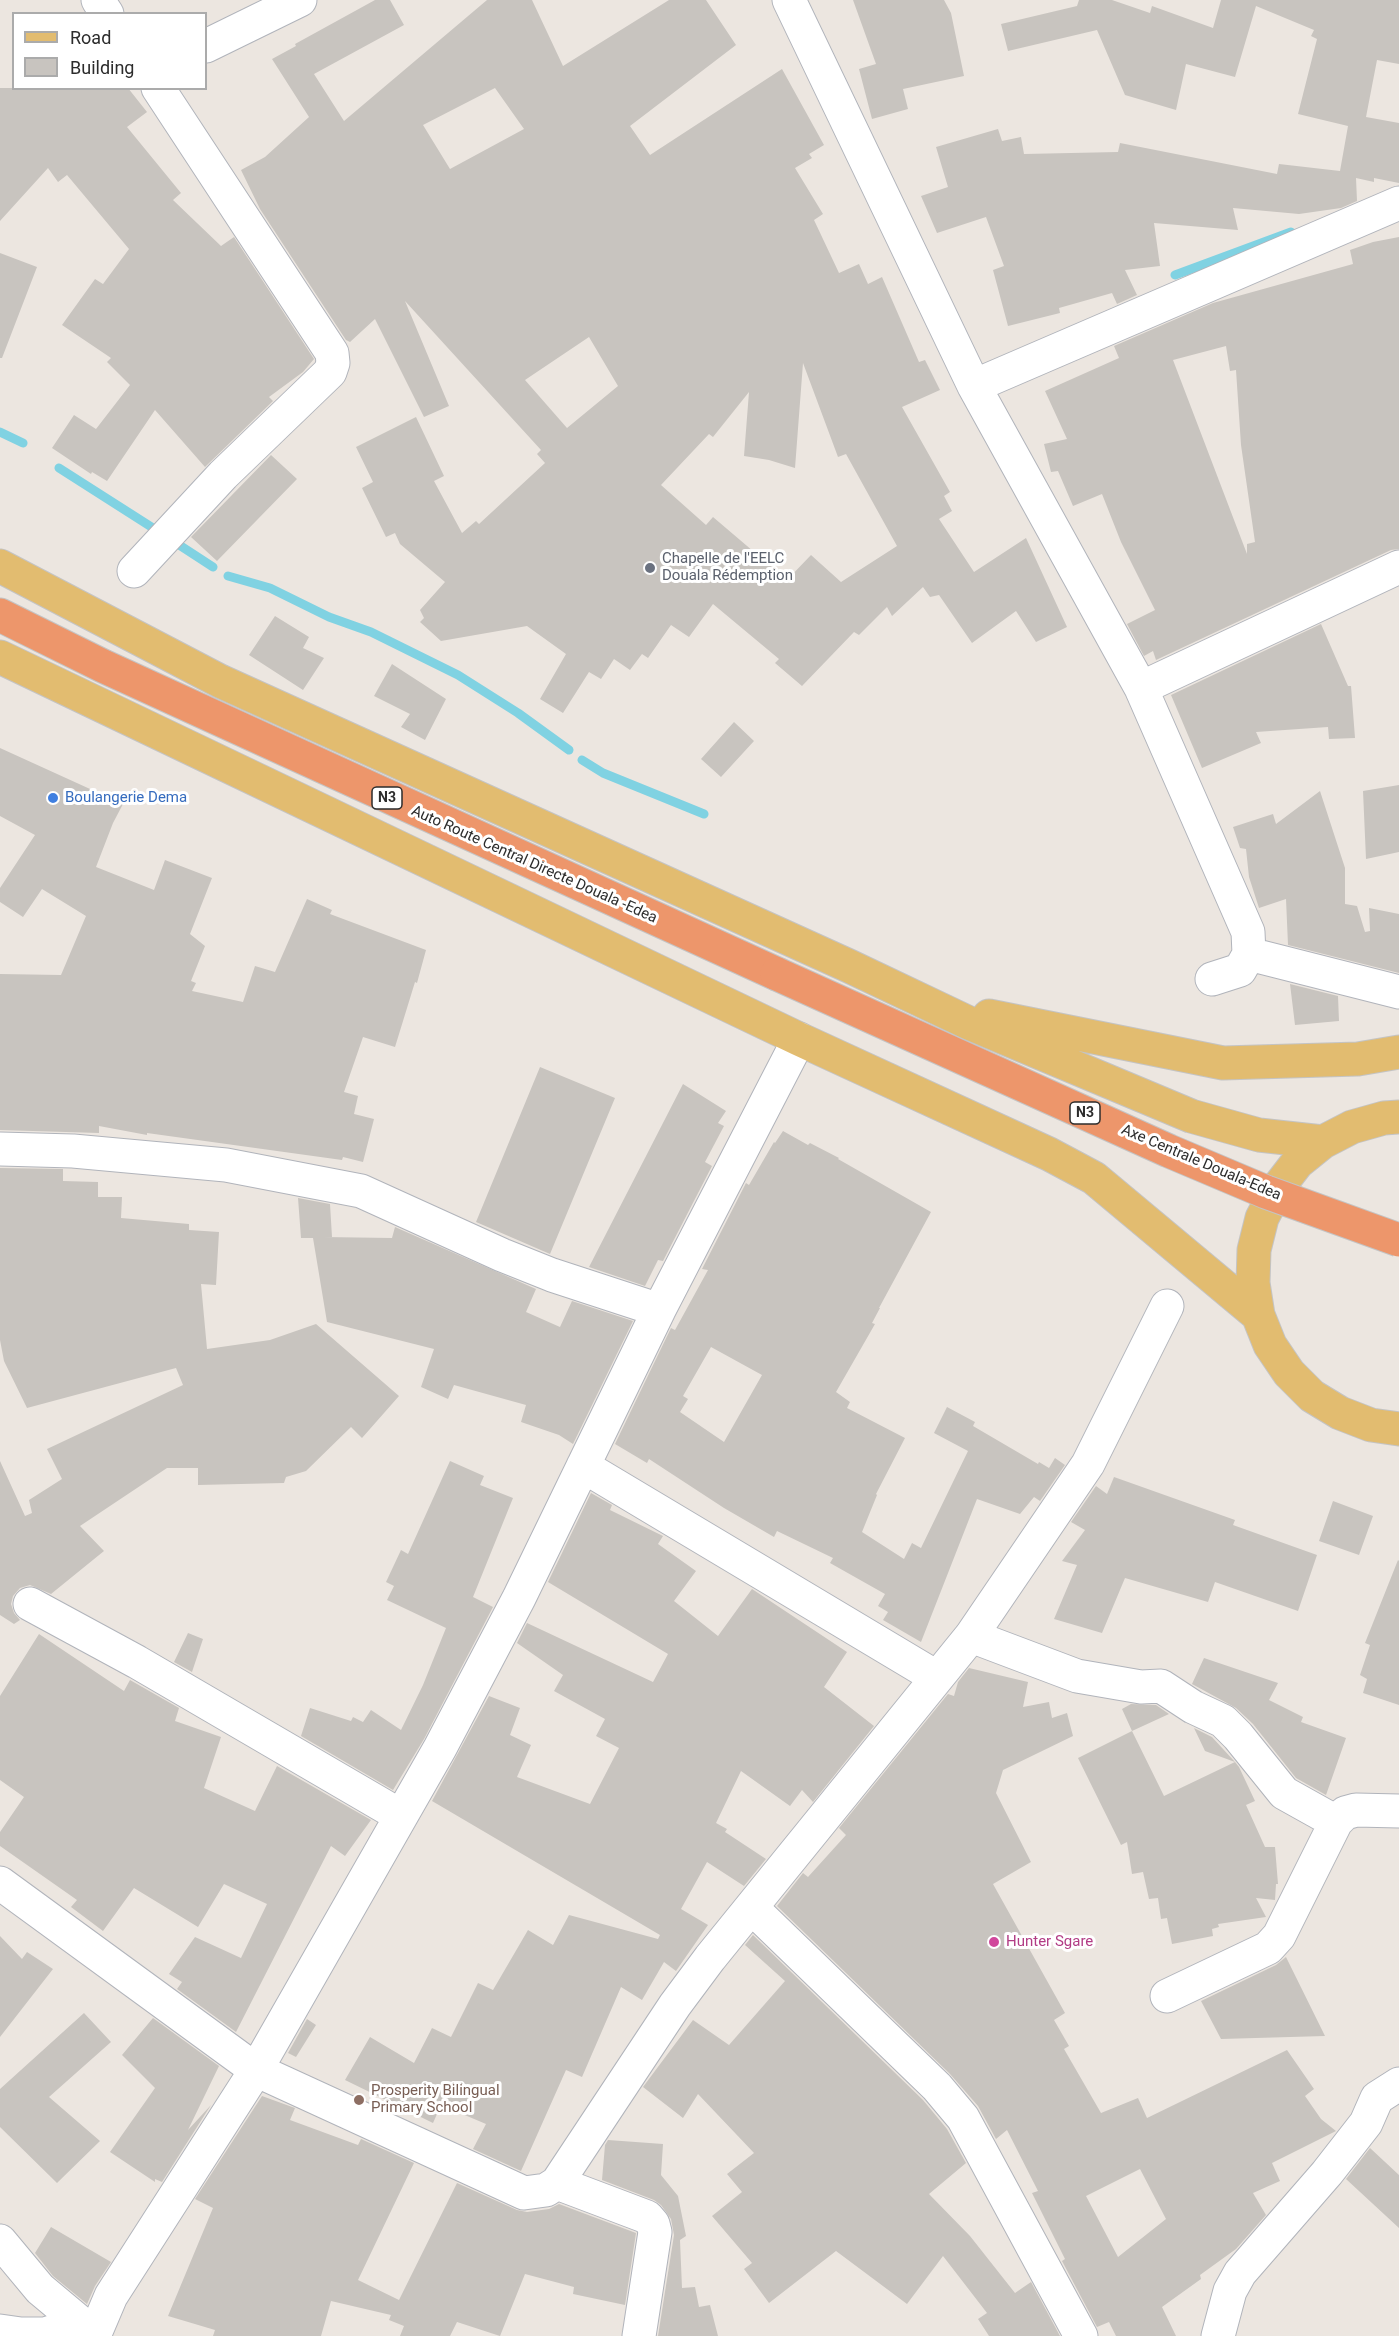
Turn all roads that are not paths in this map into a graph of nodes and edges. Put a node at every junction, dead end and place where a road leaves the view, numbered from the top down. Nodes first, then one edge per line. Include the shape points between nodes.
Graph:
1 (300, 0) edge
2 (789, 0) edge
3 (207, 46) edge
4 (159, 90) edge
5 (1399, 203) edge
6 (974, 386) junction
7 (0, 566) edge
8 (1399, 567) edge
9 (134, 571) dead end
10 (0, 615) edge
11 (0, 657) edge
12 (1141, 688) junction
13 (1249, 954) junction
14 (777, 974) joint
15 (1212, 979) dead end
16 (1399, 993) edge
17 (929, 1005) junction
18 (800, 1039) junction
19 (1399, 1052) edge
20 (1399, 1117) edge
21 (1323, 1142) junction
22 (0, 1149) edge
23 (1399, 1240) edge
24 (1167, 1306) dead end
25 (659, 1310) junction
26 (1258, 1315) junction
27 (1399, 1429) edge
28 (583, 1466) junction
29 (30, 1604) dead end
30 (971, 1636) junction
31 (936, 1677) junction
32 (1399, 1811) edge
33 (401, 1816) junction
34 (1336, 1822) junction
35 (0, 1883) edge
36 (752, 1908) junction
37 (1167, 1996) dead end
38 (256, 2070) junction
39 (1399, 2084) edge
40 (557, 2183) junction
41 (0, 2241) edge
42 (0, 2331) edge
43 (90, 2332) edge
44 (639, 2336) edge
45 (1081, 2336) edge
46 (1218, 2336) edge

1 - 3 street
2 - 6 street
4 - 9 street via 332,353 333,363 330,372 223,475
5 - 6 street
6 - 12 street
7 - 17 main road via 220,681
8 - 12 street
10 - 14 highway, Auto Route Central Directe Douala -Edea / N3 via 103,666
11 - 18 main road
12 - 13 street via 1248,932
13 - 15 street via 1240,970
13 - 16 street
14 - 23 highway, Axe Centrale Douala-Edea / N3, bridge via 1169,1151
17 - 19 main road via 1223,1063 1358,1059
17 - 21 main road via 1191,1116 1259,1135
18 - 25 street
18 - 26 main road via 1094,1178
20 - 21 main road via 1352,1127
21 - 26 main road via 1297,1163 1262,1218 1254,1250 1253,1283
22 - 25 street via 226,1165 361,1191 552,1275
24 - 30 street via 1088,1464
25 - 28 street
26 - 27 main road via 1270,1346 1312,1396 1371,1425
28 - 31 street
28 - 33 street via 519,1598
29 - 33 street via 168,1679
30 - 31 street
30 - 34 street via 1077,1676 1141,1687 1161,1686 1223,1721 1284,1793
31 - 36 street
32 - 34 street via 1356,1809
33 - 38 street
34 - 37 street via 1279,1936 1268,1948
35 - 38 street
36 - 40 street via 675,2005
36 - 45 street via 937,2086 963,2118
38 - 40 street via 524,2193 537,2193
38 - 43 street
39 - 46 street via 1377,2098 1366,2123 1327,2173 1240,2273 1230,2290
40 - 44 street via 647,2217 653,2224
41 - 43 street via 40,2289
42 - 43 street

